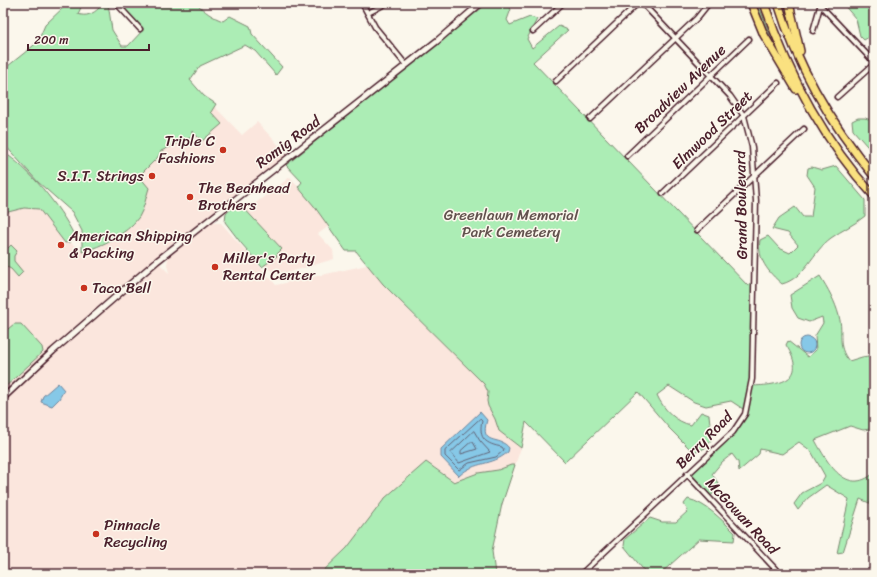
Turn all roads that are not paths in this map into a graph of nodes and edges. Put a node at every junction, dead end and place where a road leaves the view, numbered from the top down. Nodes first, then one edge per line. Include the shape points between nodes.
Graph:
1 (116, 3) edge
2 (362, 3) edge
3 (387, 3) edge
4 (481, 3) edge
5 (563, 3) edge
6 (638, 3) edge
7 (642, 3) edge
8 (709, 3) edge
9 (751, 3) edge
10 (764, 3) edge
11 (778, 3) edge
12 (789, 3) edge
13 (821, 5) edge
14 (368, 13) junction
15 (140, 29) dead end
16 (533, 31) dead end
17 (813, 31) dead end
18 (676, 39) junction
19 (749, 39) dead end
20 (874, 63) edge
21 (406, 65) junction
22 (805, 70) junction
23 (711, 76) junction
24 (556, 81) dead end
25 (778, 84) dead end
26 (837, 97) dead end
27 (744, 116) junction
28 (590, 119) dead end
29 (821, 125) junction
30 (804, 129) dead end
31 (627, 156) dead end
32 (755, 175) junction
33 (874, 176) edge
34 (663, 193) dead end
35 (874, 196) edge
36 (697, 230) dead end
37 (755, 280) joint
38 (3, 398) edge
39 (687, 474) junction
40 (581, 574) edge
41 (780, 574) edge

1 - 15 street
2 - 14 street
3 - 14 street
4 - 21 street, Romig Road
5 - 16 street
6 - 24 street
7 - 18 street, Grand Boulevard
8 - 18 street
9 - 29 highway via 773,53
10 - 29 highway via 791,71
11 - 22 highway
12 - 22 highway
13 - 17 street
13 - 20 street
14 - 21 street via 375,27
18 - 23 street, Grand Boulevard
18 - 28 street
19 - 23 street, Broadview Avenue
20 - 26 street
21 - 38 street, Romig Road via 157,262
22 - 33 highway via 840,130
23 - 27 street, Grand Boulevard
23 - 31 street, Broadview Avenue
25 - 27 street, Elmwood Street
27 - 32 street, Grand Boulevard via 751,138
27 - 34 street, Elmwood Street
29 - 35 highway
30 - 32 street
32 - 36 street
32 - 37 street, Grand Boulevard
37 - 39 street, Berry Road via 752,379 745,414 733,432
39 - 40 street, Berry Road
39 - 41 street, McGowan Road

